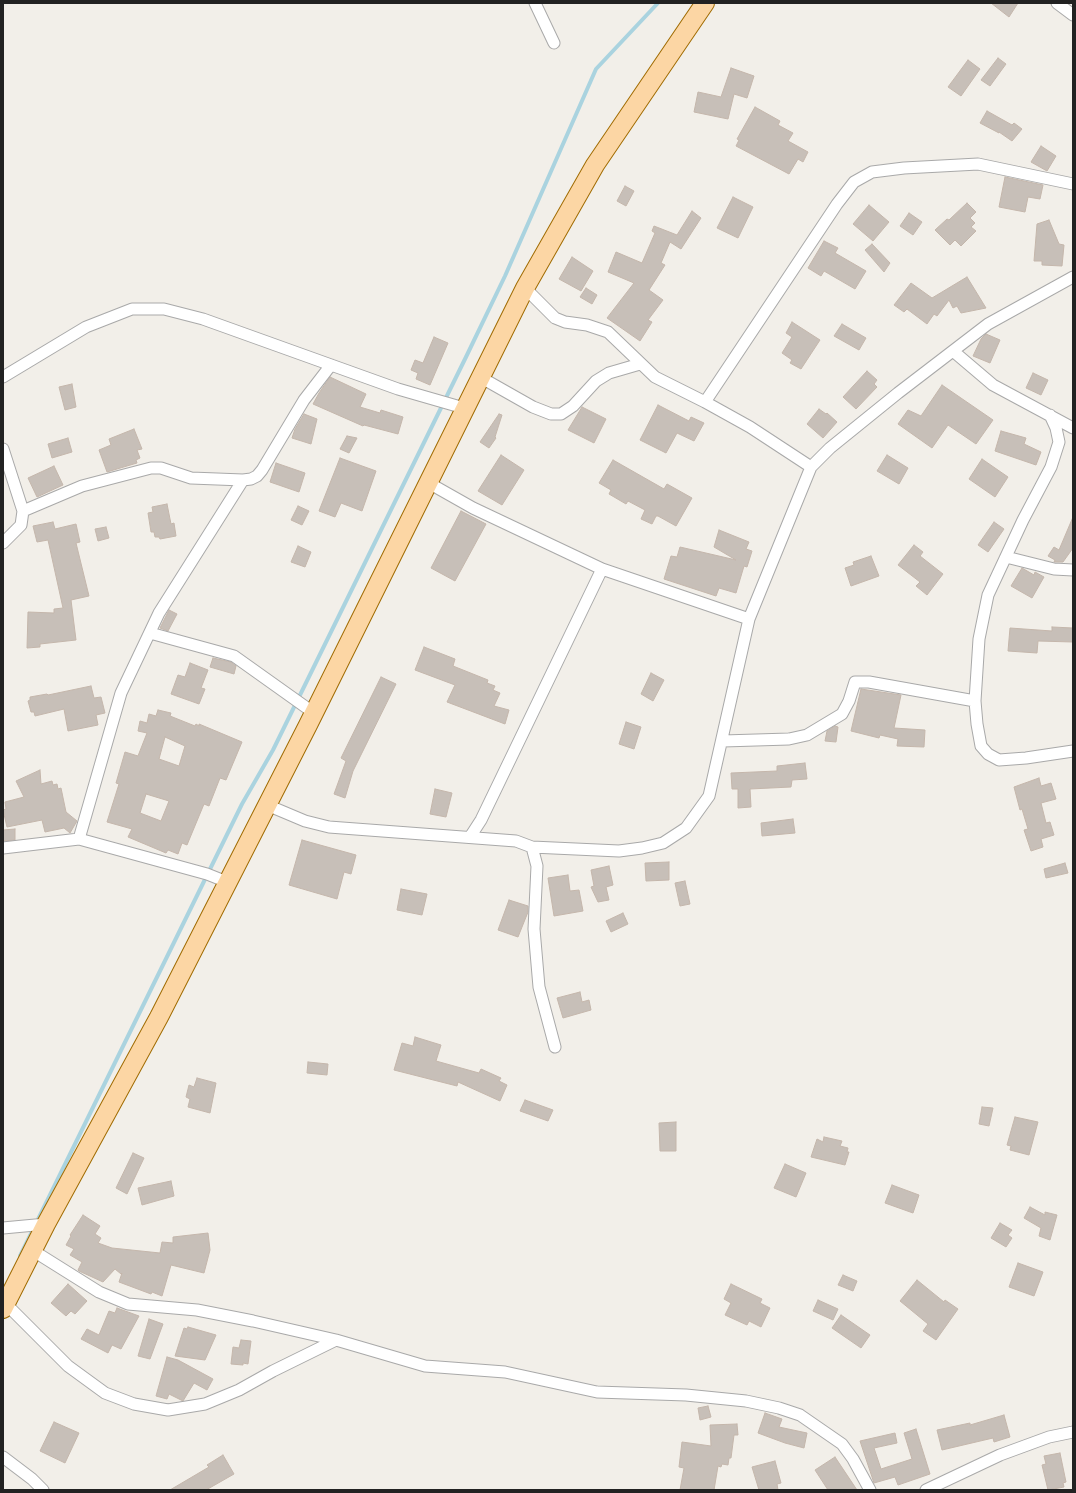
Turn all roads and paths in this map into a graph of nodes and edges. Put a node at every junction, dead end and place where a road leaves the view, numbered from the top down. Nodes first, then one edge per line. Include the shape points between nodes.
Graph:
1 (535, 3) edge
2 (705, 3) edge
3 (1057, 3) edge
4 (1073, 16) edge
5 (554, 43) dead end
6 (1073, 184) edge
7 (1073, 277) edge
8 (524, 288) junction
9 (953, 351) junction
10 (640, 364) junction
11 (331, 365) junction
12 (3, 377) edge
13 (480, 377) junction
14 (705, 402) junction
15 (464, 408) junction
16 (1050, 415) junction
17 (1073, 428) edge
18 (3, 449) edge
19 (811, 468) junction
20 (243, 480) junction
21 (427, 482) junction
22 (23, 511) junction
23 (3, 543) edge
24 (1006, 557) junction
25 (602, 569) junction
26 (1073, 570) edge
27 (749, 619) junction
28 (150, 633) junction
29 (975, 701) junction
30 (314, 713) junction
31 (722, 741) junction
32 (1073, 751) edge
33 (267, 805) junction
34 (481, 820) junction
35 (470, 837) junction
36 (79, 839) junction
37 (489, 839) junction
38 (532, 847) junction
39 (3, 848) edge
40 (227, 882) junction
41 (555, 1047) dead end
42 (46, 1224) junction
43 (3, 1228) edge
44 (32, 1250) junction
45 (4, 1307) edge
46 (336, 1340) junction
47 (1073, 1432) edge
48 (3, 1457) edge
49 (43, 1490) edge
50 (870, 1490) edge
51 (926, 1490) edge

1 - 5 street
2 - 8 main road via 595,165
3 - 4 street
6 - 14 street via 978,164 872,172 854,182
7 - 9 street via 988,324
8 - 10 street via 555,318 608,332
8 - 13 main road
9 - 16 street via 993,385
9 - 19 street via 830,448
10 - 13 street via 609,373 596,381 573,406 561,414 551,414 533,406
10 - 14 street via 655,376
11 - 12 street via 203,318 164,309 132,309 86,327
11 - 15 street via 398,389
11 - 20 street via 304,400 262,470 257,476
13 - 15 main road
14 - 19 street via 750,427
15 - 21 main road
16 - 17 street
16 - 24 street via 1059,442 1051,467
18 - 22 street
19 - 27 street
20 - 22 street via 191,478 161,468 151,468 82,486
20 - 28 street via 159,613
21 - 25 street via 473,508
21 - 30 main road
22 - 23 street via 21,525
24 - 26 street via 1054,569
24 - 29 street via 988,595 979,639
25 - 27 street
25 - 34 street
27 - 31 street
28 - 30 street via 234,656
28 - 36 street via 121,693
29 - 31 street via 906,688 855,682 842,714 807,735 788,739
29 - 32 street via 981,746 988,754 999,760
30 - 33 main road
31 - 38 street via 709,796 686,828 663,843 619,851
33 - 35 street via 305,821 329,827
33 - 40 main road
34 - 35 street
34 - 37 street
35 - 37 street
36 - 39 street
36 - 40 street via 208,874
37 - 38 street via 516,840
38 - 41 street via 537,866 534,929 539,987
40 - 42 main road via 159,1017
42 - 43 street
42 - 44 main road
44 - 45 main road
44 - 46 street via 99,1292 128,1304 197,1310
45 - 46 street via 68,1366 105,1393 134,1404 168,1410 205,1404 239,1390
46 - 50 street via 425,1366 505,1372 597,1392 686,1395 746,1401 779,1408 800,1415 842,1444
47 - 51 street via 1000,1455
48 - 49 street

